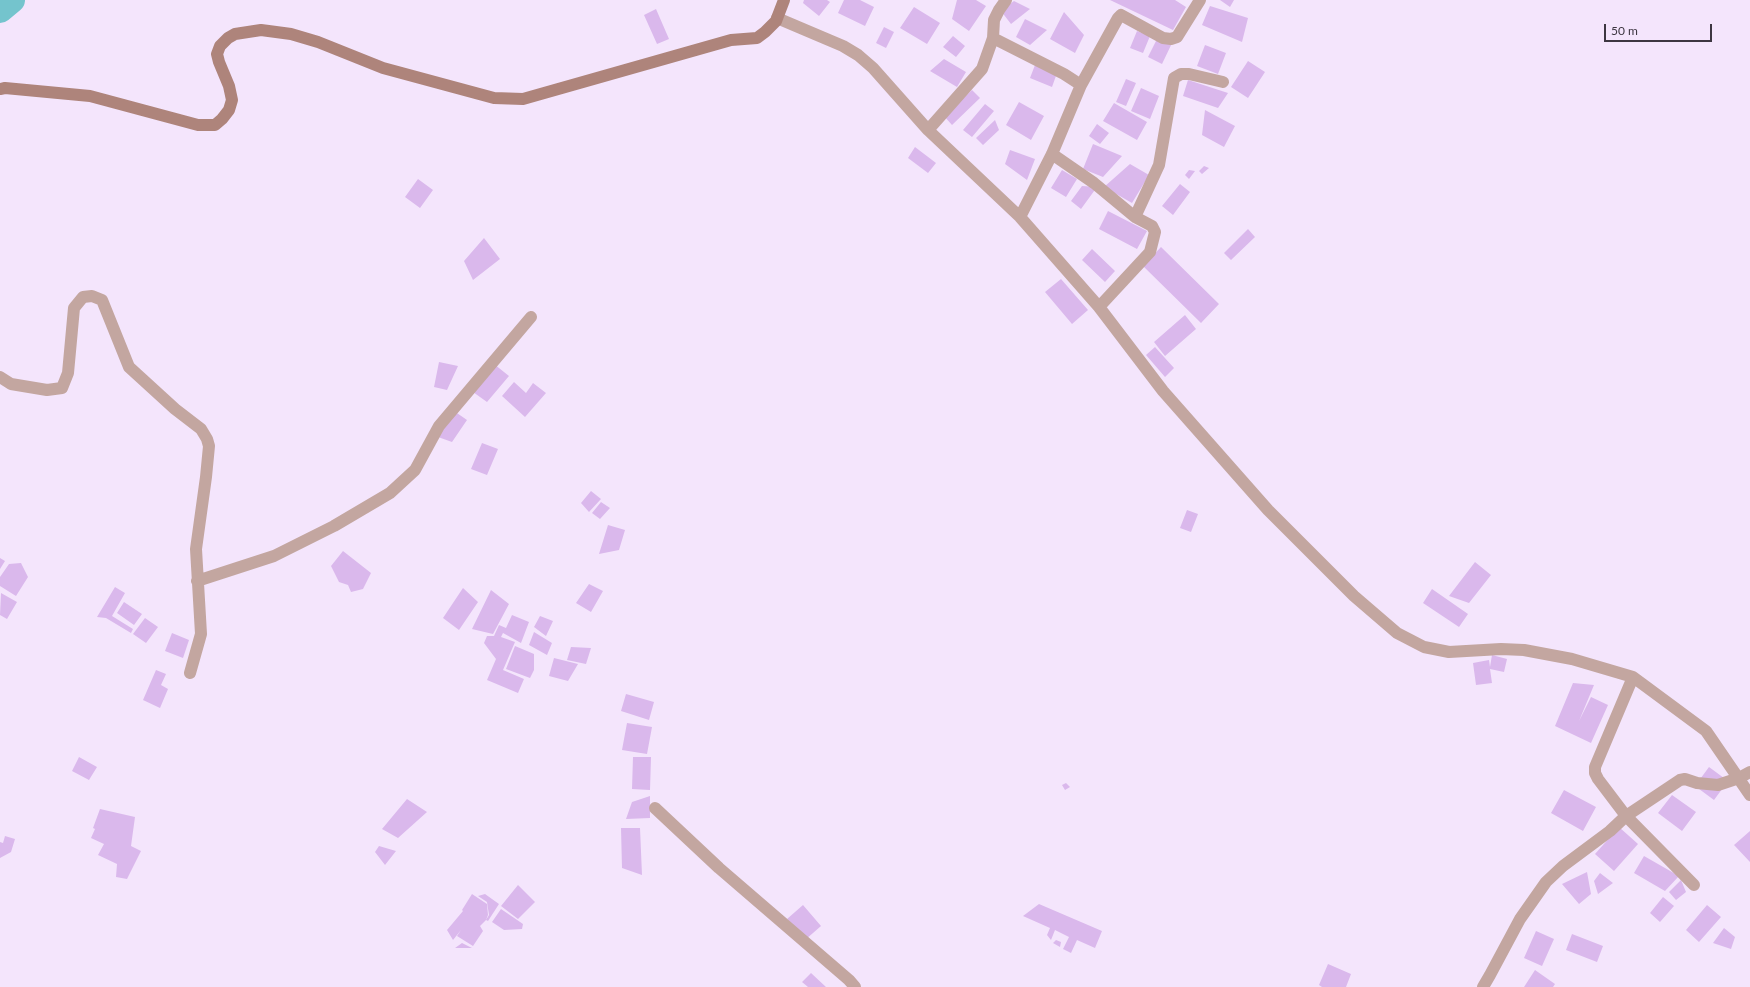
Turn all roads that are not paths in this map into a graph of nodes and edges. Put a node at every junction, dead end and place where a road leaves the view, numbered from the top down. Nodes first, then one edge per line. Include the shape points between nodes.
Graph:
1 (784, 0) edge
2 (1006, 0) edge
3 (1200, 0) edge
4 (777, 18) junction
5 (993, 38) junction
6 (1223, 82) dead end
7 (1081, 85) junction
8 (0, 89) edge
9 (928, 130) junction
10 (1052, 154) junction
11 (1020, 217) junction
12 (1135, 217) junction
13 (1099, 307) junction
14 (531, 317) dead end
15 (0, 377) edge
16 (197, 581) junction
17 (190, 673) dead end
18 (1633, 677) junction
19 (1750, 772) edge
20 (1739, 778) junction
21 (1750, 795) edge
22 (655, 808) dead end
23 (1626, 816) junction
24 (1694, 885) dead end
25 (855, 987) edge
26 (1482, 987) edge

1 - 4 street
2 - 5 street via 994,20
3 - 7 street via 1177,37 1171,39 1163,38 1121,15
4 - 8 street via 776,22 757,38 731,40 523,99 494,98 383,68 291,34 261,30 235,34 220,46 217,54 232,100 222,120 215,124 198,125 90,96
4 - 9 street via 858,55 873,68
5 - 7 street
5 - 9 street via 982,68
6 - 12 street via 1189,74 1181,74 1174,78 1159,165
7 - 10 street
9 - 11 street
10 - 11 street
10 - 12 street via 1094,183
11 - 13 street
12 - 13 street via 1152,226 1155,232 1152,248
13 - 18 street via 1163,391 1268,510 1354,596 1398,633 1411,641 1449,652 1524,650
14 - 16 street via 439,426 415,470 390,493 334,526 274,556
15 - 16 street via 11,384 47,390 62,388 68,373 74,308 83,297 92,296 102,300 129,367 201,429 207,439 209,446 196,549
16 - 17 street via 201,634
18 - 20 street via 1706,730
18 - 23 street via 1595,766 1598,779
19 - 20 street
20 - 21 street
20 - 23 street via 1718,785 1697,783 1685,778
22 - 25 street via 718,868
23 - 24 street
23 - 26 street via 1546,882 1520,919

